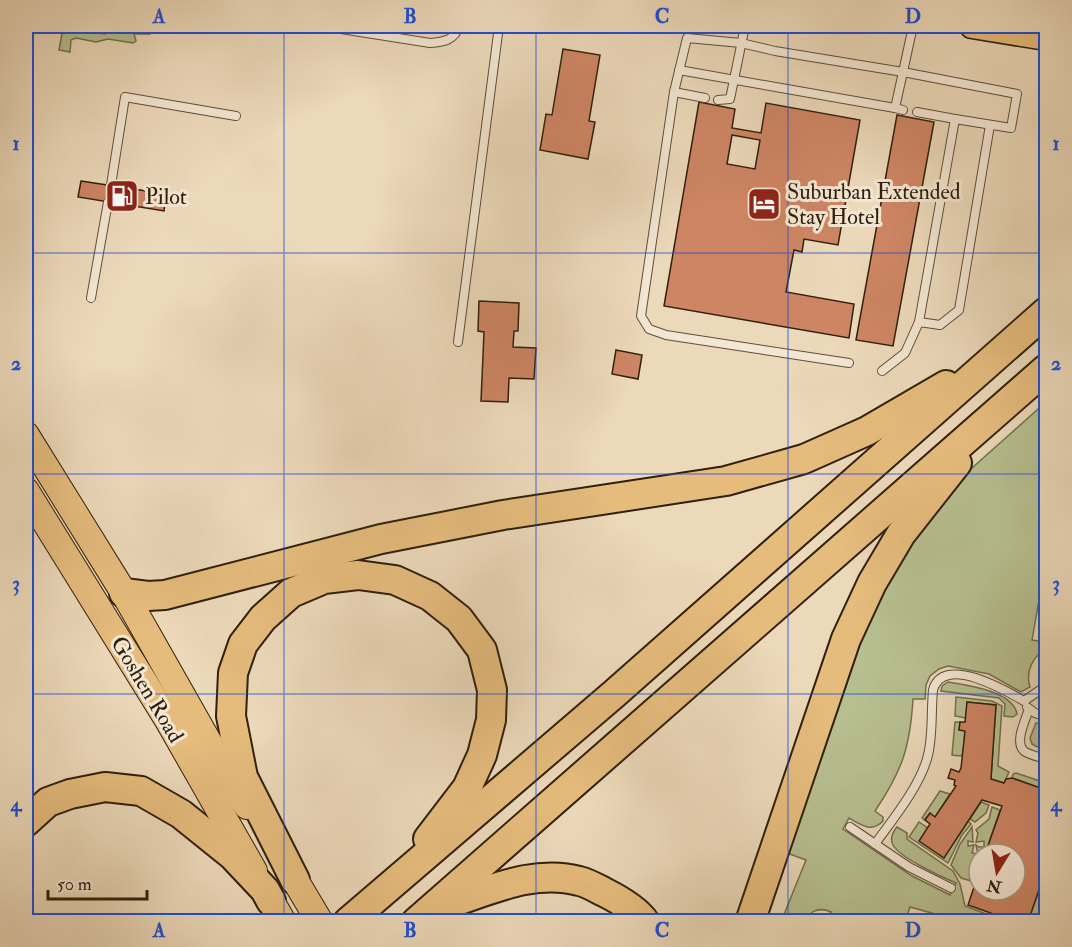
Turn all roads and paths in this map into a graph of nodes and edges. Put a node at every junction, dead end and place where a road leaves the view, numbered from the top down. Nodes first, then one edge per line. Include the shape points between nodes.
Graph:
1 (322, 26) edge
2 (459, 26) edge
3 (499, 26) edge
4 (745, 26) edge
5 (913, 26) edge
6 (972, 26) edge
7 (1022, 30) edge
8 (1047, 38) edge
9 (741, 43) junction
10 (680, 70) junction
11 (903, 72) junction
12 (734, 78) junction
13 (674, 92) junction
14 (705, 98) dead end
15 (718, 100) dead end
16 (917, 112) dead end
17 (236, 116) dead end
18 (955, 119) junction
19 (990, 125) junction
20 (111, 185) dead end
21 (108, 202) dead end
22 (91, 298) dead end
23 (1047, 312) edge
24 (920, 322) junction
25 (458, 342) dead end
26 (995, 358) junction
27 (849, 363) dead end
28 (1047, 369) edge
29 (882, 371) dead end
30 (980, 426) junction
31 (26, 435) edge
32 (26, 491) edge
33 (124, 593) junction
34 (1047, 687) edge
35 (1024, 701) junction
36 (1029, 709) junction
37 (1047, 717) edge
38 (1047, 759) edge
39 (26, 822) edge
40 (850, 827) dead end
41 (875, 844) junction
42 (405, 873) junction
43 (292, 874) junction
44 (951, 888) dead end
45 (273, 904) edge
46 (423, 916) edge
47 (320, 921) edge
48 (348, 921) edge
49 (645, 921) edge
50 (750, 921) edge

1 - 2 lane via 430,43 450,39
3 - 25 lane
4 - 9 lane
5 - 11 lane
6 - 7 main road
7 - 8 main road
9 - 10 lane via 687,38
9 - 11 lane
9 - 12 lane
10 - 12 lane
10 - 13 lane
11 - 12 lane via 899,109
11 - 19 lane via 1017,94 1011,128
12 - 15 lane via 730,99
13 - 14 lane
13 - 27 lane via 641,316 649,329 666,335
16 - 18 lane
17 - 20 lane via 125,97
18 - 19 lane
18 - 24 lane
19 - 24 lane via 959,310 940,325
21 - 22 lane
23 - 26 highway
24 - 29 lane via 905,353
26 - 33 highway via 867,431 804,459 737,478 503,515 381,539 165,595
26 - 42 highway
28 - 30 highway
30 - 46 highway
30 - 50 highway via 952,471 901,534 872,583 851,629
31 - 33 highway
32 - 45 highway, Goshen Road via 169,722
33 - 43 highway via 233,785
34 - 35 lane
35 - 36 lane
35 - 41 lane via 984,680 958,675 940,678 933,690 930,748 924,768
36 - 37 lane
36 - 38 lane via 1021,747
39 - 45 highway via 48,802 70,794 105,787 141,791 181,814 232,855
40 - 41 lane
41 - 44 lane
42 - 43 highway via 467,788 482,755 491,720 492,690 482,650 459,619 430,596 395,579 358,575 324,579 291,593 263,618 243,644 233,673 231,716 243,777
42 - 48 highway
43 - 47 highway
46 - 49 highway via 510,882 548,877 589,885 615,897

